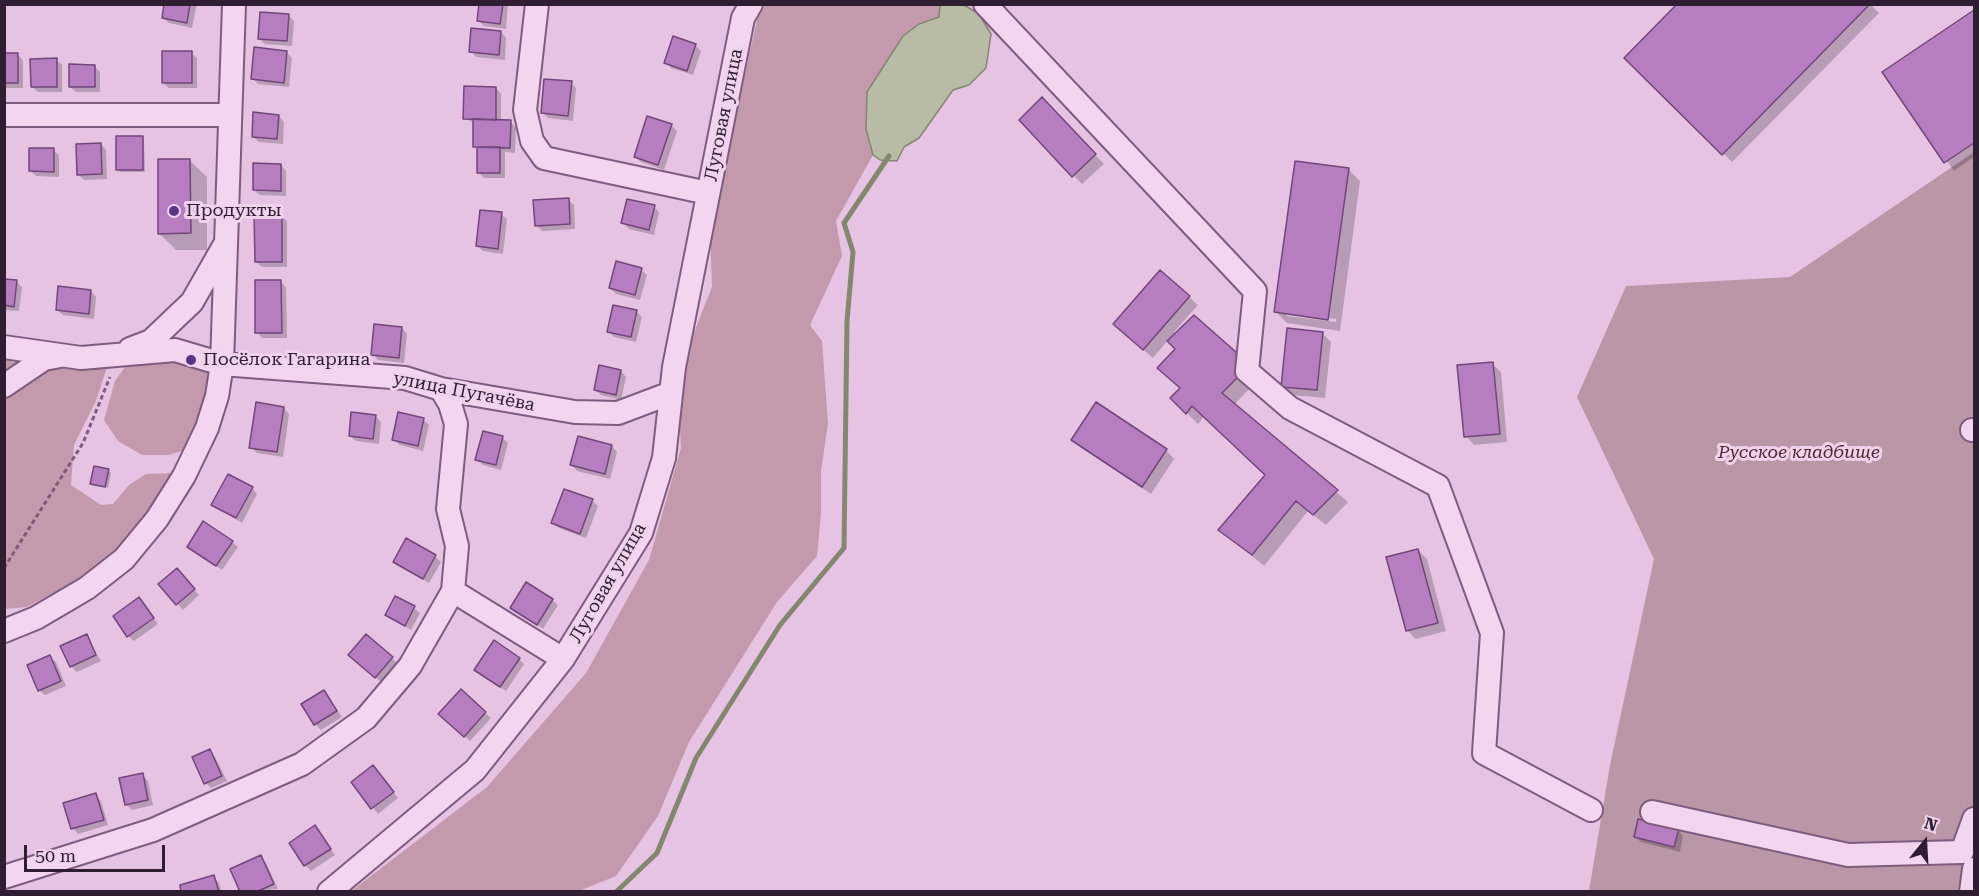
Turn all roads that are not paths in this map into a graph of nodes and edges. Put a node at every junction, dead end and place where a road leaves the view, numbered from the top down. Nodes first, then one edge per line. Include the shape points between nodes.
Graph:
1 (234, 4) edge
2 (537, 4) edge
3 (751, 4) edge
4 (985, 4) edge
5 (230, 115) junction
6 (4, 116) edge
7 (708, 193) junction
8 (226, 242) junction
9 (4, 347) edge
10 (120, 353) junction
11 (63, 355) junction
12 (222, 364) junction
13 (4, 386) edge
14 (441, 389) junction
15 (671, 393) junction
16 (453, 591) junction
17 (4, 632) edge
18 (563, 659) junction
19 (1590, 810) dead end
20 (1652, 812) dead end
21 (1974, 819) edge
22 (1971, 873) edge
23 (4, 878) edge
24 (329, 891) edge

1 - 5 street
2 - 7 street via 525,110 532,141 544,158
3 - 7 street, Луговая улица via 743,18
4 - 19 street via 1255,291 1248,371 1290,408 1438,486 1492,633 1484,753
5 - 6 street
5 - 8 street
7 - 15 street, Луговая улица
8 - 10 street via 192,302 151,341
8 - 12 street
9 - 11 street, улица Пугачёва
10 - 11 street, улица Пугачёва via 81,358
10 - 12 street, улица Пугачёва via 175,350
11 - 13 street via 44,359
12 - 14 street, улица Пугачёва via 405,378
12 - 17 street via 218,396 207,428 157,519 124,559 87,588
14 - 15 street, улица Пугачёва via 554,409 607,413 618,413
14 - 16 street via 456,424 448,509 457,546
15 - 18 street, Луговая улица via 664,458 641,532
16 - 18 street
16 - 23 street via 411,666 366,718 302,764 153,830
18 - 24 street, Луговая улица via 475,770
20 - 22 street via 1848,855
21 - 22 street

